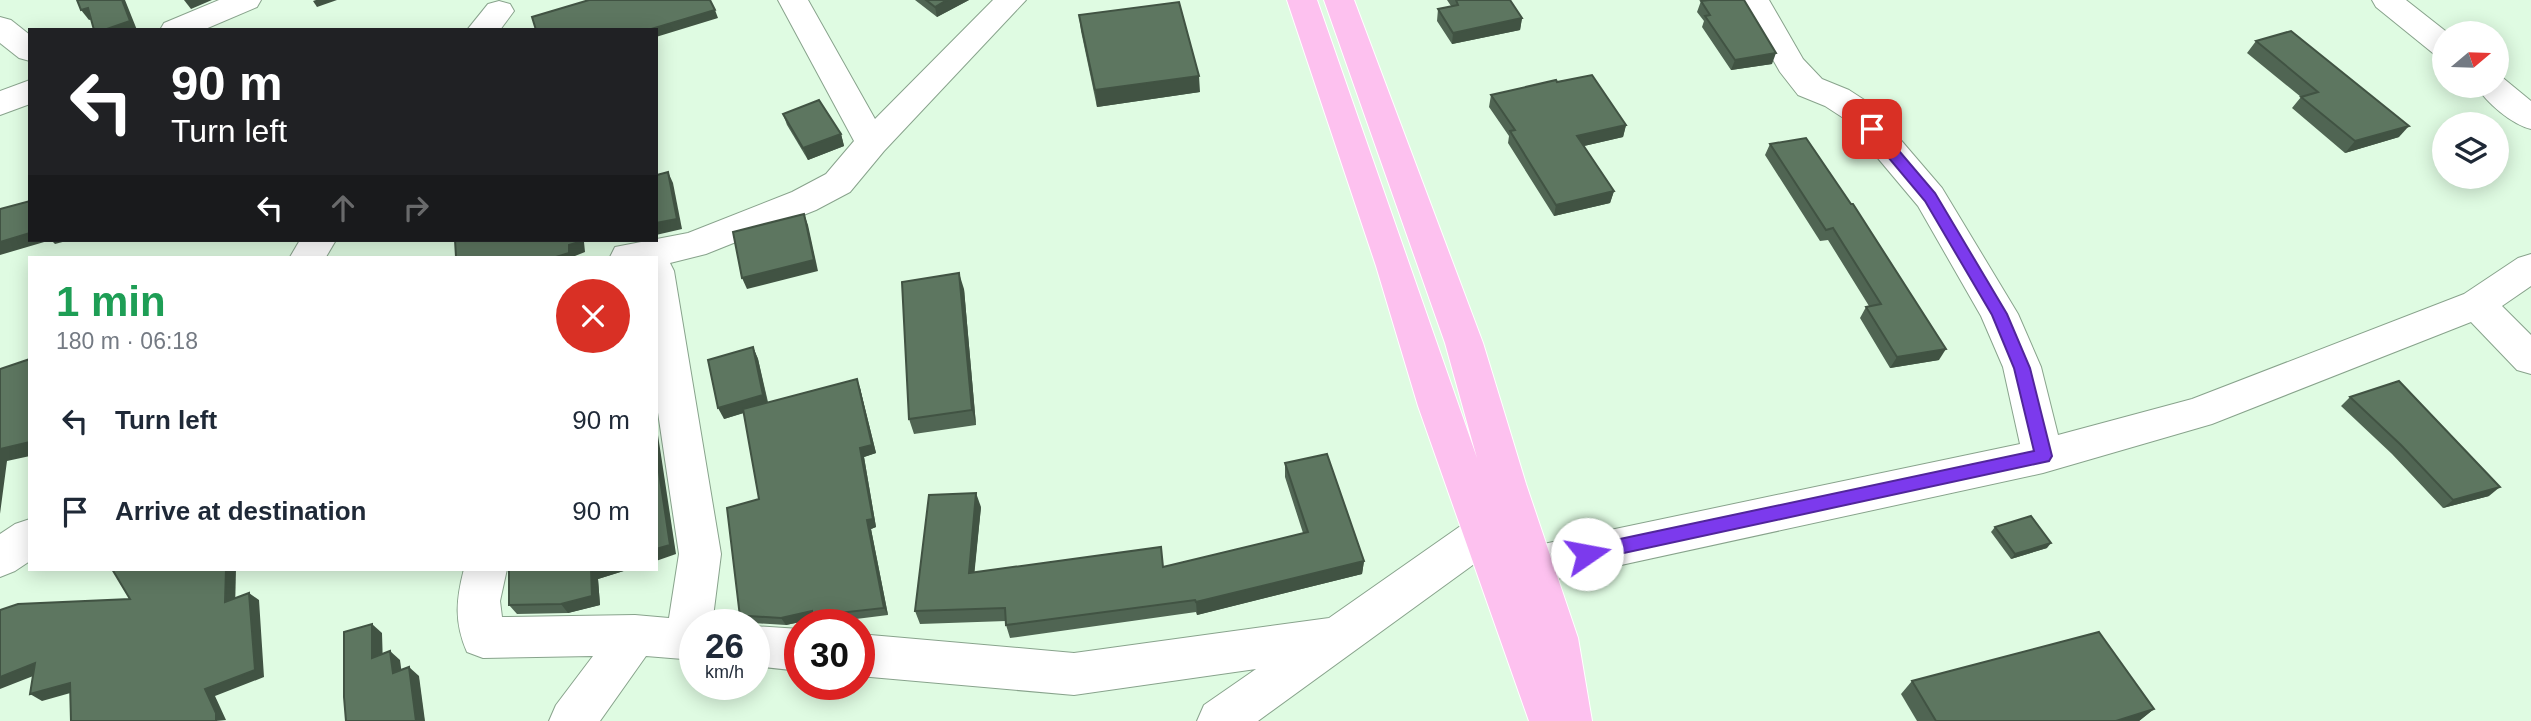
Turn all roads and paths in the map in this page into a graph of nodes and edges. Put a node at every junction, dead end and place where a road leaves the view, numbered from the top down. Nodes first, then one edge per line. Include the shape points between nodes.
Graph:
1 (246, 0) edge
2 (793, 0) edge
3 (1011, 0) edge
4 (1302, 0) edge
5 (1339, 0) edge
6 (1754, 0) edge
7 (2388, 0) edge
8 (0, 27) edge
9 (180, 28) edge
10 (2432, 36) edge
11 (28, 49) edge
12 (28, 92) edge
13 (2507, 98) edge
14 (0, 104) edge
15 (2531, 118) edge
16 (872, 143) junction
17 (658, 256) edge
18 (2531, 268) edge
19 (2477, 304) junction
20 (658, 316) edge
21 (2531, 359) edge
22 (2043, 456) junction
23 (1484, 533) junction
24 (28, 538) edge
25 (0, 558) edge
26 (1534, 565) junction
27 (486, 571) edge
28 (694, 609) edge
29 (635, 635) junction
30 (1338, 637) junction
31 (679, 639) edge
32 (875, 656) edge
33 (572, 721) edge
34 (1220, 721) edge
35 (1552, 721) edge
36 (1569, 721) edge

1 - 9 street
2 - 16 street
3 - 16 street
4 - 23 highway
5 - 26 highway via 1460,331
6 - 22 street via 1791,65 1810,87 1857,111 1930,197 1999,314 2022,368
7 - 10 street
8 - 11 street
12 - 14 street
13 - 15 street
16 - 17 street via 838,183 804,201
18 - 19 street
19 - 21 street
19 - 22 street via 2198,413
20 - 28 street via 700,554
22 - 26 street
23 - 30 street
23 - 35 highway
24 - 25 street
26 - 36 highway via 1556,638
27 - 29 street via 478,601 483,638
29 - 31 street
29 - 33 street
30 - 32 street via 1074,674
30 - 34 street

